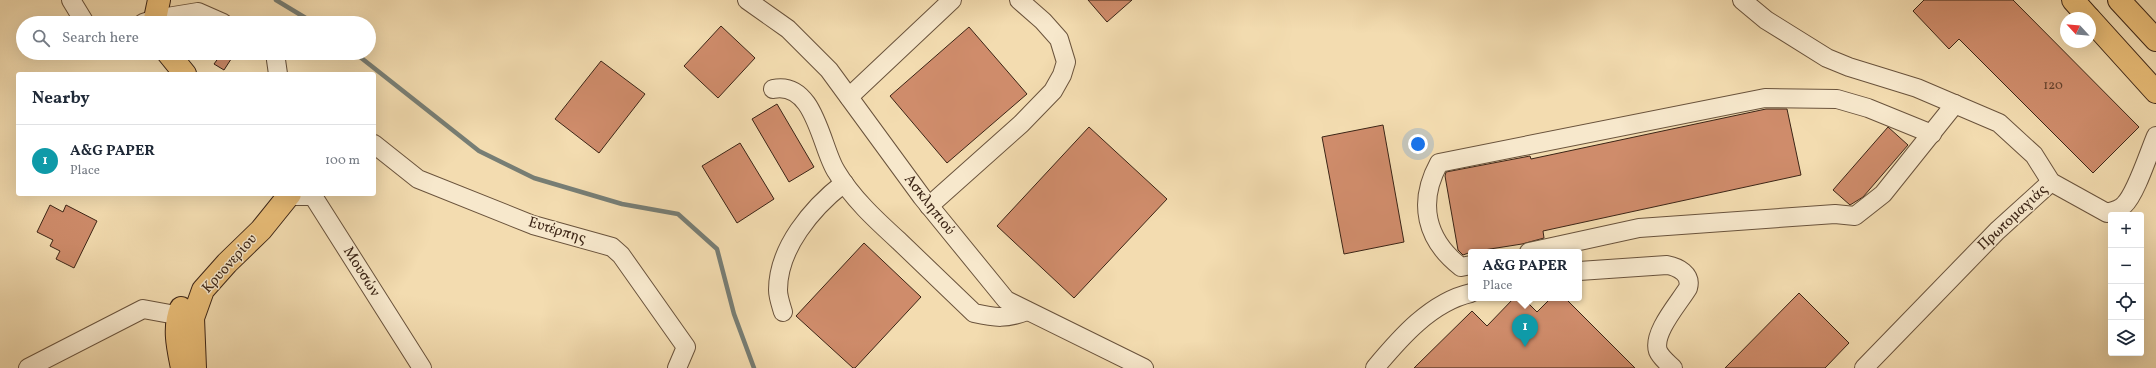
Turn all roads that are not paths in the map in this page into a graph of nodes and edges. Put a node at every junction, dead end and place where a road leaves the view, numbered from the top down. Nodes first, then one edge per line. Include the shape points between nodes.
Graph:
1 (71, 0) edge
2 (746, 0) edge
3 (952, 0) edge
4 (1019, 0) edge
5 (1742, 0) edge
6 (2073, 0) edge
7 (2119, 0) edge
8 (2084, 12) edge
9 (81, 16) edge
10 (153, 16) edge
11 (207, 16) edge
12 (2096, 25) edge
13 (2156, 40) edge
14 (174, 60) edge
15 (276, 60) edge
16 (183, 72) edge
17 (278, 72) edge
18 (773, 89) dead end
19 (2156, 92) edge
20 (849, 97) junction
21 (1955, 104) junction
22 (1932, 134) junction
23 (2156, 136) edge
24 (376, 146) edge
25 (2051, 182) junction
26 (844, 183) junction
27 (280, 196) edge
28 (313, 196) edge
29 (929, 206) junction
30 (1542, 249) edge
31 (1468, 266) edge
32 (1582, 272) edge
33 (1468, 295) edge
34 (1027, 311) junction
35 (782, 312) dead end
36 (186, 317) junction
37 (28, 368) edge
38 (182, 368) edge
39 (195, 368) edge
40 (422, 368) edge
41 (677, 368) edge
42 (1144, 368) edge
43 (1375, 368) edge
44 (1673, 368) edge
45 (1864, 368) edge

1 - 9 street
2 - 20 street, Ασκληπιού via 788,29 829,70
3 - 20 street
4 - 29 street via 1044,21 1059,39 1066,62 1062,75 1053,91 1021,124
5 - 21 street via 1766,20 1827,58 1849,68 1918,88
6 - 8 main road
7 - 13 main road
10 - 11 street via 198,12
12 - 19 main road
14 - 16 main road
15 - 17 street
18 - 26 street via 781,87 790,90 807,104 835,170
20 - 29 street, Ασκληπιού
21 - 22 street
21 - 25 street via 1999,124 2034,154
22 - 30 street via 1882,194 1855,216 1835,214 1639,228
22 - 31 street via 1868,108 1837,99 1765,98 1439,163 1427,197 1428,221 1440,247 1461,267
23 - 25 street, Πρωτομαγιάς via 2131,194 2125,205 2117,210 2107,213
24 - 41 street, Ευτέρπης via 418,179 533,225 595,242 616,251 686,347
25 - 45 street, Πρωτομαγιάς via 1997,231
26 - 34 street via 873,217 974,313 997,318
26 - 35 street via 824,198 808,219 781,265 778,292
27 - 36 main road, Κρυονερίου via 270,199 254,225 188,292
28 - 40 street, Μουσών
29 - 34 street, Ασκληπιού via 1006,300
32 - 44 street via 1667,264 1686,273 1688,288 1660,330 1658,340 1659,352
33 - 43 street via 1456,297 1428,314 1395,344
34 - 42 street, Ασκληπιού
36 - 37 street via 143,309
36 - 38 main road, Κρυονερίου via 176,341
36 - 39 main road, Κρυονερίου

